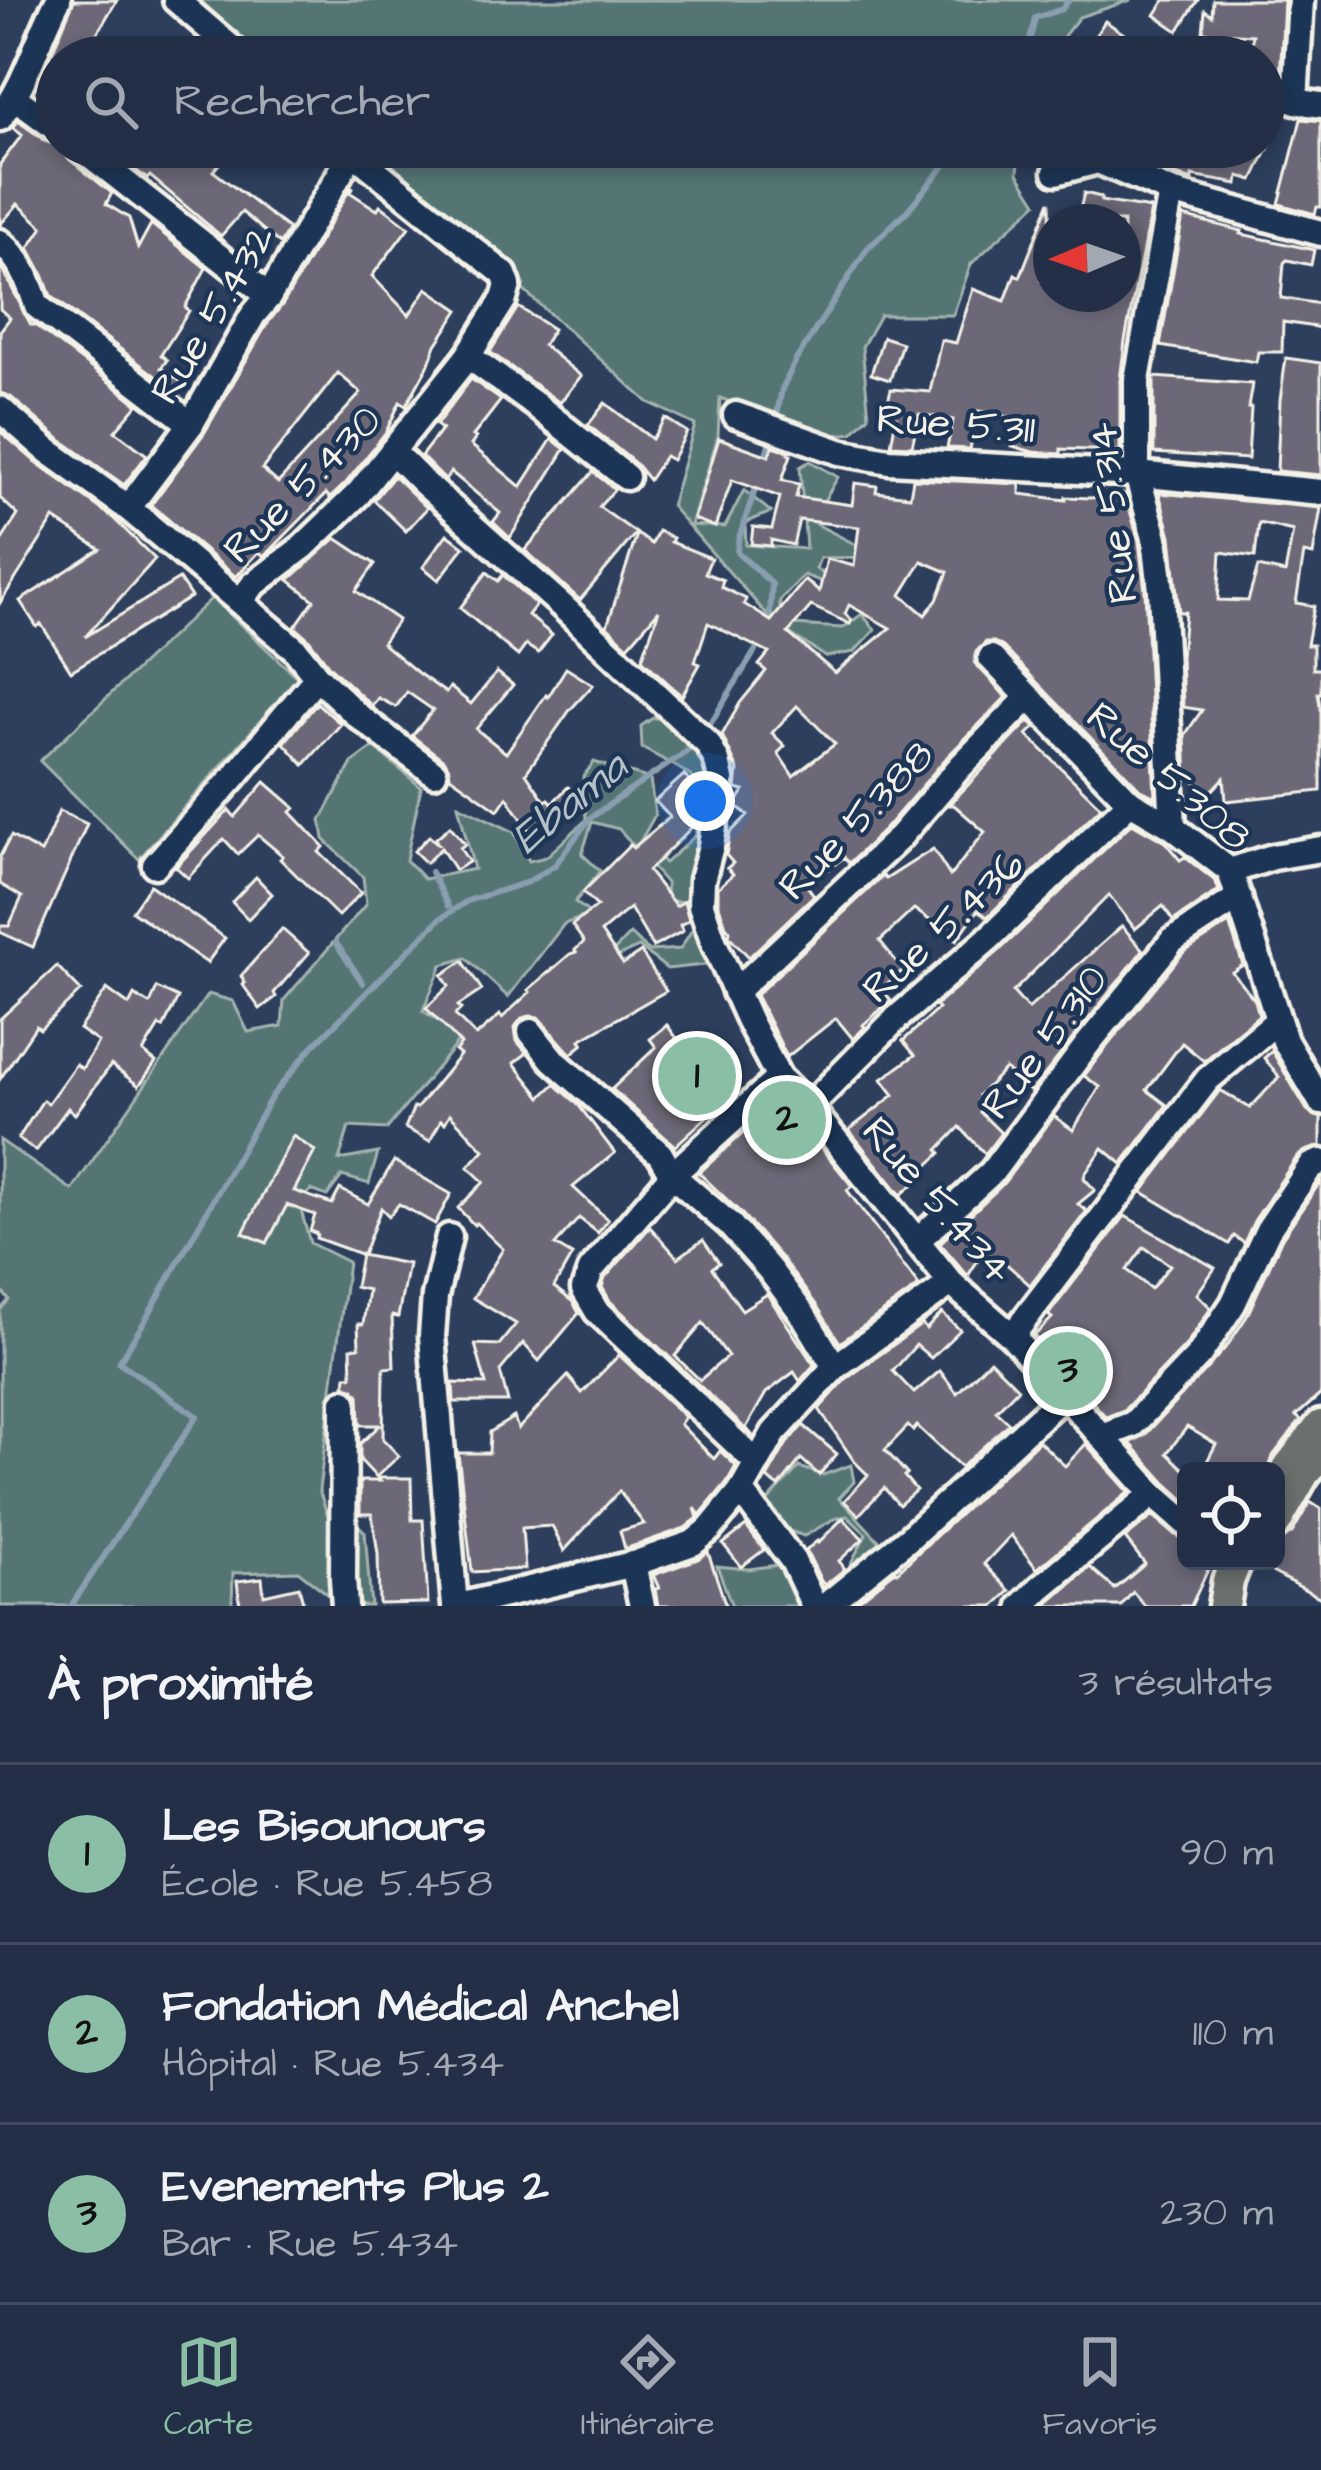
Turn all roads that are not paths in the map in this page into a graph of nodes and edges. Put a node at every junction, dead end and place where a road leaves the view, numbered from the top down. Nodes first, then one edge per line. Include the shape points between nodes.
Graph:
1 (58, 0) edge
2 (176, 0) edge
3 (1301, 0) edge
4 (41, 36) edge
5 (218, 36) edge
6 (36, 46) edge
7 (1297, 101) edge
8 (8, 108) edge
9 (36, 120) edge
10 (107, 168) edge
11 (339, 168) edge
12 (372, 168) edge
13 (1071, 168) edge
14 (1113, 168) edge
15 (1056, 172) dead end
16 (1171, 192) junction
17 (1321, 233) edge
18 (0, 242) edge
19 (269, 296) junction
20 (468, 356) junction
21 (0, 409) edge
22 (736, 415) dead end
23 (191, 424) junction
24 (392, 451) junction
25 (1137, 474) junction
26 (626, 477) dead end
27 (1321, 492) edge
28 (128, 508) junction
29 (240, 602) junction
30 (991, 658) dead end
31 (317, 677) junction
32 (1028, 698) junction
33 (434, 773) dead end
34 (1130, 802) junction
35 (1173, 827) junction
36 (1321, 849) edge
37 (155, 865) dead end
38 (1230, 871) junction
39 (1239, 897) junction
40 (735, 992) junction
41 (1277, 1021) junction
42 (531, 1032) dead end
43 (779, 1078) junction
44 (1321, 1102) edge
45 (809, 1107) junction
46 (1321, 1162) edge
47 (672, 1175) junction
48 (448, 1237) dead end
49 (917, 1241) junction
50 (951, 1283) junction
51 (1012, 1336) junction
52 (836, 1367) junction
53 (1063, 1396) junction
54 (344, 1402) dead end
55 (1321, 1426) edge
56 (1102, 1436) junction
57 (1321, 1454) edge
58 (757, 1463) junction
59 (1285, 1473) edge
60 (741, 1490) junction
61 (1153, 1494) junction
62 (1285, 1507) edge
63 (1177, 1515) edge
64 (632, 1564) junction
65 (1232, 1570) edge
66 (1253, 1570) edge
67 (345, 1606) edge
68 (457, 1606) edge
69 (642, 1606) edge
70 (814, 1606) edge
71 (825, 1606) edge
72 (1022, 1606) edge
73 (1224, 1606) edge
74 (1244, 1606) edge

1 - 4 street
2 - 5 street
3 - 7 street
6 - 8 street
8 - 9 street
10 - 19 street
11 - 19 street, Rue 5.432
12 - 20 street, Rue 5.430 via 504,274 505,298
13 - 15 street
14 - 16 street
16 - 17 street
16 - 25 street, Rue 5.314 via 1137,380
18 - 23 street via 27,276 37,306
19 - 23 street, Rue 5.432
20 - 24 street, Rue 5.430
20 - 26 street
21 - 28 street, Rue 5.430
22 - 25 street, Rue 5.311 via 889,461
23 - 28 street, Rue 5.432
24 - 29 street, Rue 5.430 via 358,494
24 - 40 street, Rue 5.434 via 717,761 722,780 701,905
25 - 27 street, Rue 5.311
25 - 35 street, Rue 5.314 via 1156,538
28 - 29 street, Rue 5.430
29 - 31 street
30 - 32 street, Rue 5.308
31 - 33 street
31 - 37 street
32 - 34 street, Rue 5.308
32 - 40 street, Rue 5.388 via 897,840
34 - 35 street, Rue 5.308
34 - 45 street, Rue 5.436
35 - 38 street, Rue 5.308
36 - 38 street
38 - 39 street, Rue 5.308
39 - 41 street, Rue 5.308
39 - 49 street, Rue 5.310 via 1172,941 992,1172
40 - 43 street, Rue 5.434
41 - 44 street, Rue 5.308
41 - 51 street via 1208,1079
42 - 47 street via 660,1154
43 - 45 street, Rue 5.434
43 - 47 street
45 - 49 street, Rue 5.434
46 - 56 street via 1268,1230 1198,1354 1133,1424
47 - 52 street via 769,1269
47 - 58 street via 584,1288 597,1311
48 - 68 street via 432,1336
49 - 50 street, Rue 5.434
50 - 51 street, Rue 5.434
50 - 52 street
51 - 53 street, Rue 5.434
52 - 58 street
53 - 56 street, Rue 5.434
53 - 71 street
54 - 67 street
55 - 59 main road
56 - 61 street, Rue 5.434
57 - 62 main road
58 - 60 street
60 - 64 street via 702,1537
60 - 70 street via 793,1561
61 - 63 street, Rue 5.434
61 - 72 street
64 - 68 street
64 - 69 street
65 - 73 main road
66 - 74 main road

